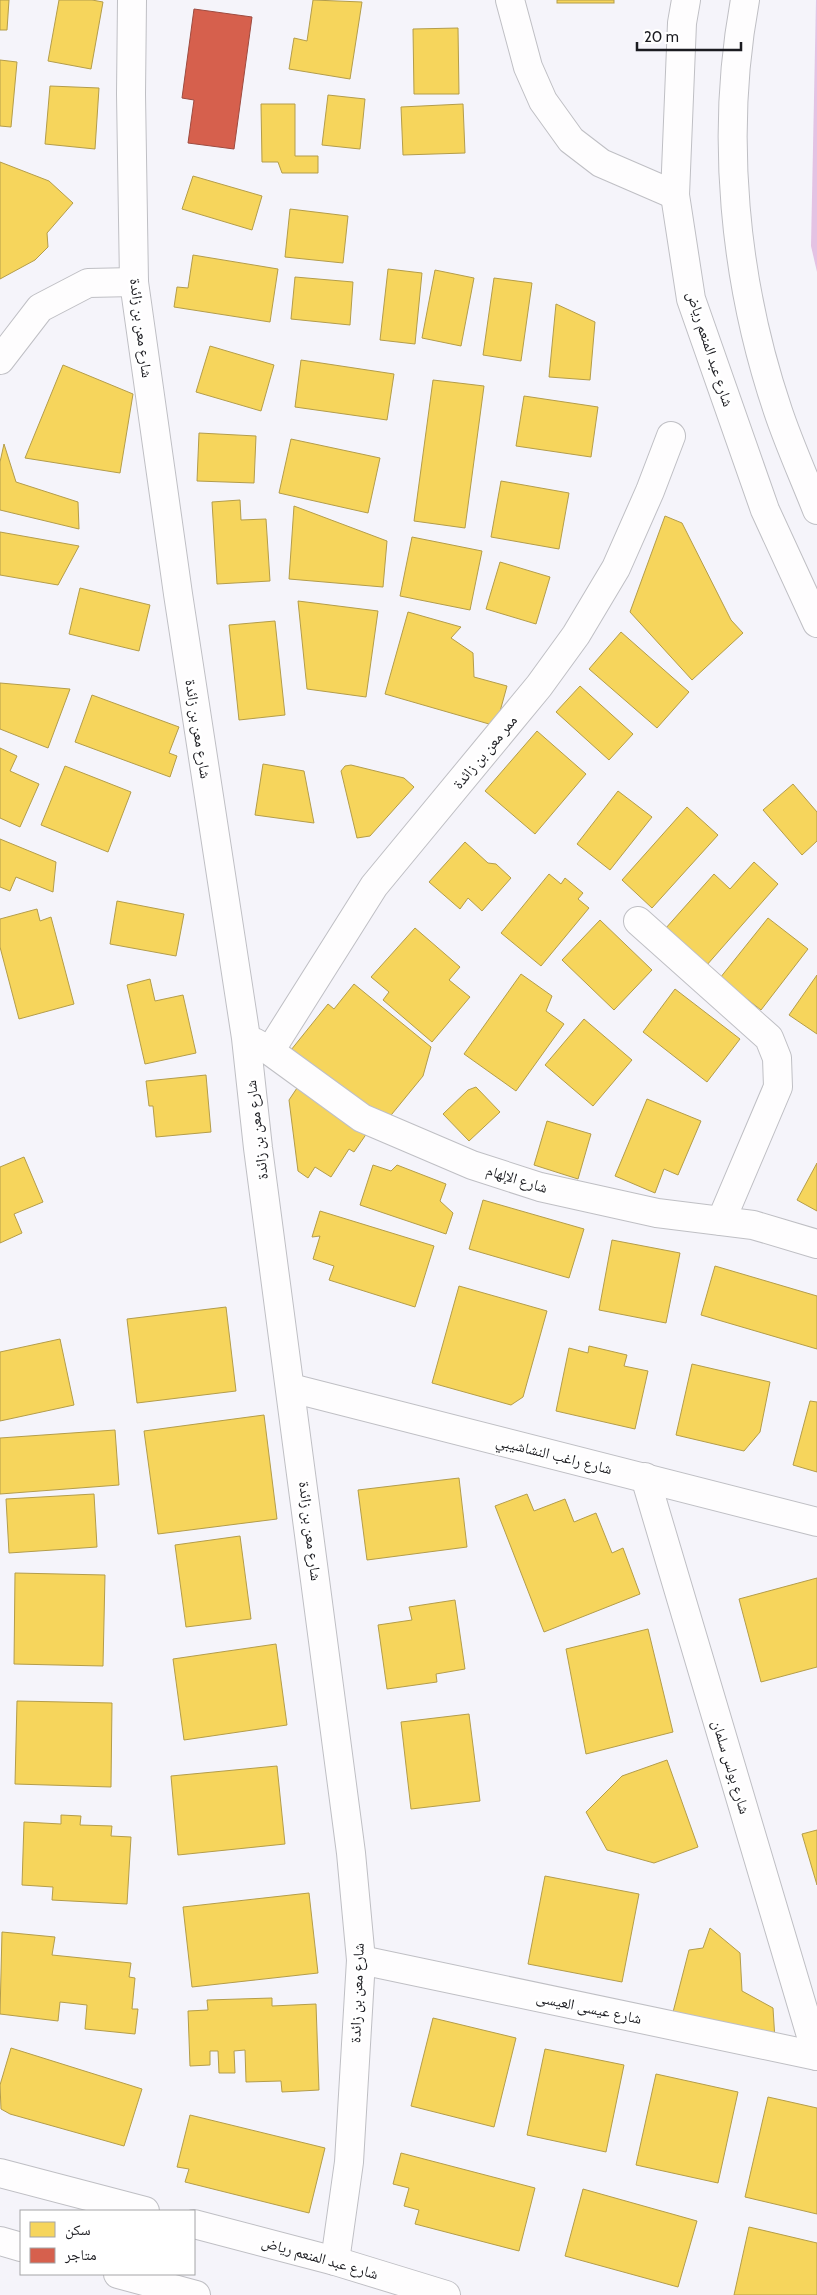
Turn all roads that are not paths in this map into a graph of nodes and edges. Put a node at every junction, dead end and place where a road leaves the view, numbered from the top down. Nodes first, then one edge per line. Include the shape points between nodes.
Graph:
1 (132, 0) edge
2 (510, 0) edge
3 (686, 0) edge
4 (745, 0) edge
5 (675, 195) junction
6 (134, 282) junction
7 (0, 360) edge
8 (671, 436) dead end
9 (817, 510) edge
10 (817, 623) edge
11 (638, 921) dead end
12 (246, 1038) junction
13 (270, 1051) junction
14 (720, 1221) junction
15 (817, 1244) edge
16 (291, 1388) junction
17 (644, 1477) junction
18 (817, 1522) edge
19 (361, 1960) junction
20 (817, 2056) edge
21 (0, 2173) edge
22 (141, 2210) edge
23 (195, 2224) edge
24 (0, 2241) edge
25 (20, 2247) edge
26 (335, 2261) junction
27 (122, 2275) edge
28 (196, 2295) edge
29 (446, 2295) edge

1 - 6 street, شارع معن بن زائدة
2 - 5 street via 528,66 544,102 572,140 601,163
3 - 5 street, شارع عبد المنعم رياض via 682,24
4 - 9 street via 732,119 738,238 760,352 778,412
5 - 10 street, شارع عبد المنعم رياض via 691,299 765,510
6 - 7 street via 88,283 40,308
6 - 12 street, شارع معن بن زائدة
8 - 13 street, ممر معن بن زائدة via 616,568 576,635 539,686 374,886
11 - 14 street via 769,1038 777,1058 778,1087
12 - 13 street, شارع الإلهام
12 - 16 street, شارع معن بن زائدة
13 - 14 street, شارع الإلهام via 362,1118 472,1165 540,1188 657,1213
14 - 15 street, شارع الإلهام via 752,1225
16 - 17 street, شارع راغب النشاشيبي
16 - 19 street, شارع معن بن زائدة via 351,1854
17 - 18 street, شارع راغب النشاشيبي
17 - 20 street, شارع بولس سلمان
19 - 20 street, شارع عيسى العيسى
19 - 26 street, شارع معن بن زائدة via 349,2162
21 - 22 street
23 - 26 street, شارع عبد المنعم رياض
24 - 25 street
26 - 29 street, شارع عبد المنعم رياض
27 - 28 street

